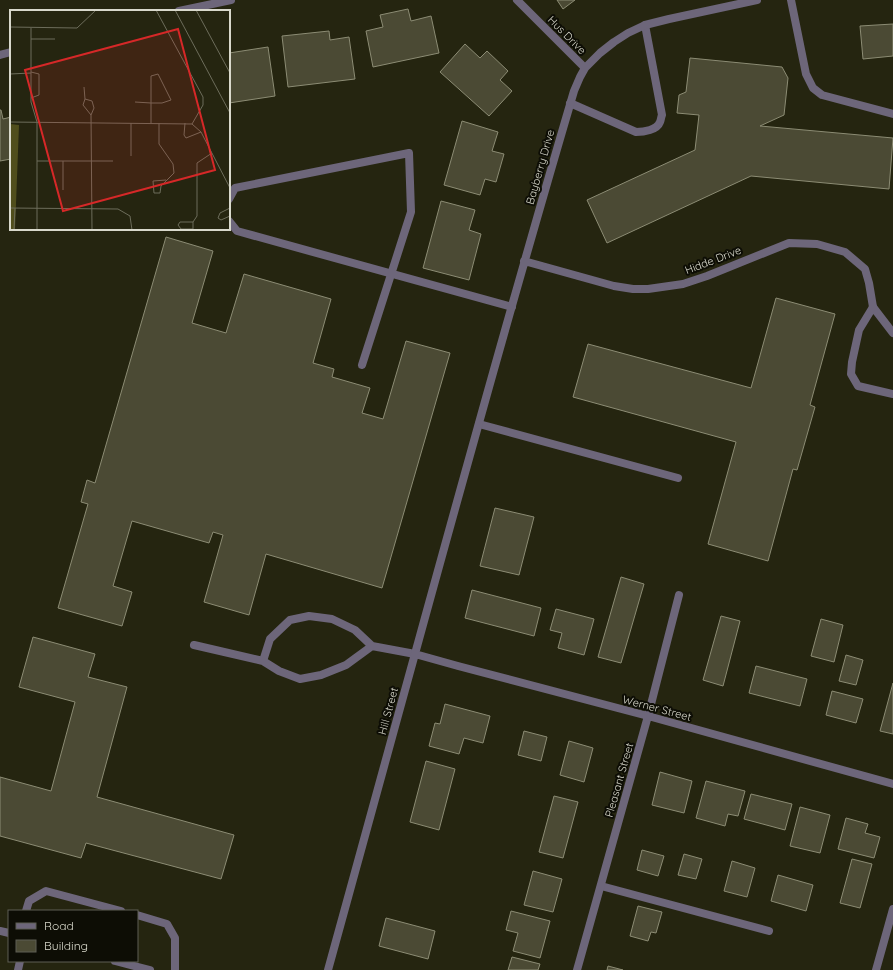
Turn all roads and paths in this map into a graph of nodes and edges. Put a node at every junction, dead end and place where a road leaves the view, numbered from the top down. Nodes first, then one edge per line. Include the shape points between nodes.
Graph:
1 (231, 0) edge
2 (517, 0) edge
3 (757, 0) edge
4 (791, 0) edge
5 (184, 10) edge
6 (645, 26) junction
7 (10, 52) edge
8 (0, 55) edge
9 (585, 68) junction
10 (570, 103) junction
11 (893, 114) edge
12 (230, 197) edge
13 (230, 221) edge
14 (524, 261) junction
15 (392, 274) junction
16 (512, 306) junction
17 (873, 307) junction
18 (893, 333) edge
19 (362, 365) dead end
20 (893, 394) edge
21 (479, 424) junction
22 (470, 457) joint
23 (678, 478) dead end
24 (679, 595) dead end
25 (194, 644) dead end
26 (372, 646) junction
27 (415, 654) junction
28 (263, 661) junction
29 (648, 716) junction
30 (893, 784) edge
31 (601, 886) junction
32 (893, 909) edge
33 (26, 910) edge
34 (117, 910) edge
35 (138, 915) edge
36 (769, 931) dead end
37 (119, 962) edge
38 (150, 970) edge
39 (175, 970) edge
40 (328, 970) edge
41 (577, 970) edge
42 (876, 970) edge

1 - 5 street
2 - 9 street, Hus Drive
3 - 6 street, Bayberry Drive
4 - 11 street via 806,74 812,88 822,95
6 - 9 street, Bayberry Drive via 614,42
6 - 10 street via 662,115 660,123 655,128 636,132
7 - 8 street
9 - 10 street, Bayberry Drive
10 - 14 street, Bayberry Drive
12 - 15 street via 235,188 409,153 411,212
13 - 15 street via 237,231
14 - 16 street, Bayberry Drive
14 - 17 street, Hidde Drive via 614,286 648,289 683,284 789,243 817,244 845,252 865,269
15 - 16 street
15 - 19 street
16 - 21 street, Bayberry Drive
17 - 18 street
17 - 20 street via 859,330 851,374 858,386
21 - 22 street, Bayberry Drive
21 - 23 street
22 - 27 street, Hill Street
24 - 29 street, Pleasant Street
25 - 28 street
26 - 27 street, Werner Street
26 - 28 street via 346,665 321,675 300,679
26 - 28 street via 355,630 332,619 309,616 290,620 270,639
27 - 29 street, Werner Street
27 - 40 street, Hill Street
29 - 30 street, Werner Street
29 - 31 street, Pleasant Street
31 - 36 street
31 - 41 street, Pleasant Street
32 - 42 street
33 - 34 street via 29,900 46,891
35 - 39 street via 167,924 175,938
37 - 38 street

